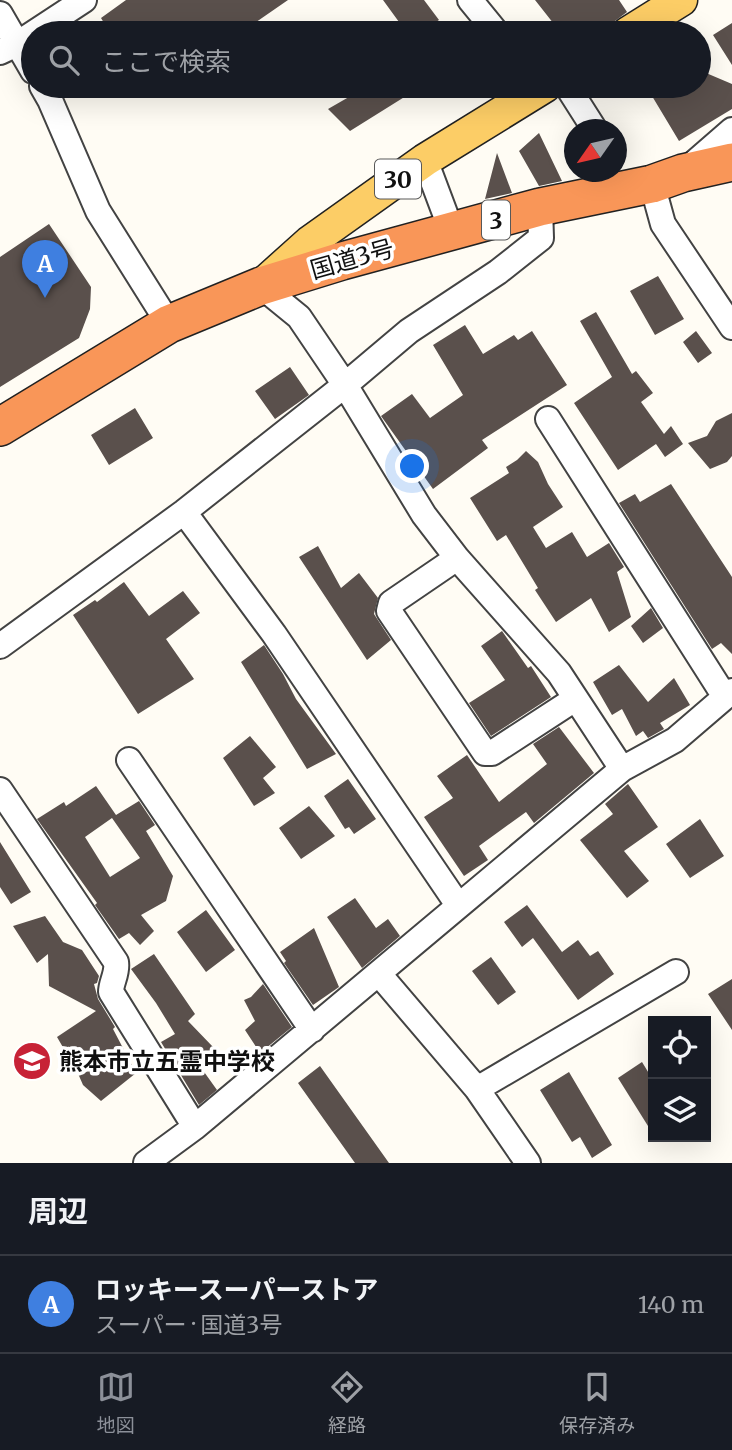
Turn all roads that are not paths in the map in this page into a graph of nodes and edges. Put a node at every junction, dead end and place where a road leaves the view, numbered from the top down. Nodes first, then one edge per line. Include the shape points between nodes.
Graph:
1 (84, 0) edge
2 (470, 0) edge
3 (681, 0) edge
4 (0, 14) edge
5 (51, 21) edge
6 (487, 21) edge
7 (647, 21) edge
8 (9, 48) edge
9 (47, 98) edge
10 (528, 98) edge
11 (561, 98) edge
12 (583, 119) edge
13 (732, 130) edge
14 (425, 160) junction
15 (732, 162) edge
16 (644, 179) edge
17 (540, 207) junction
18 (452, 232) junction
19 (261, 286) junction
20 (169, 324) junction
21 (732, 327) edge
22 (345, 385) junction
23 (548, 419) dead end
24 (0, 427) edge
25 (184, 512) junction
26 (457, 558) junction
27 (0, 646) edge
28 (729, 694) edge
29 (575, 699) junction
30 (129, 760) dead end
31 (622, 769) junction
32 (0, 790) edge
33 (458, 905) junction
34 (676, 972) dead end
35 (379, 974) junction
36 (312, 1030) junction
37 (477, 1089) junction
38 (195, 1127) junction
39 (146, 1163) edge
40 (528, 1163) edge

1 - 5 street
2 - 6 street
3 - 7 main road
4 - 8 street
9 - 20 street via 99,211
10 - 14 main road, 30
11 - 12 street
13 - 16 street
14 - 18 street
14 - 19 main road, 30 via 310,242
15 - 16 highway, 国道3号 / 3
16 - 17 highway, 国道3号 / 3
16 - 21 street via 663,224
17 - 18 highway, 国道3号 / 3
17 - 22 street via 541,238 409,331
18 - 19 highway, 国道3号 / 3
19 - 20 highway, 国道3号 / 3
19 - 22 street via 299,317
20 - 24 highway, 国道3号 / 3
22 - 25 street
22 - 26 street via 409,492
23 - 28 street
25 - 27 street
25 - 33 street via 274,634
26 - 29 street via 559,673
26 - 29 street via 391,603 389,611 485,753 492,753
28 - 31 street via 675,740
29 - 31 street
30 - 36 street
31 - 33 street
32 - 38 street via 116,962 111,992
33 - 35 street
34 - 37 street
35 - 36 street
35 - 37 street
36 - 38 street
37 - 40 street
38 - 39 street

